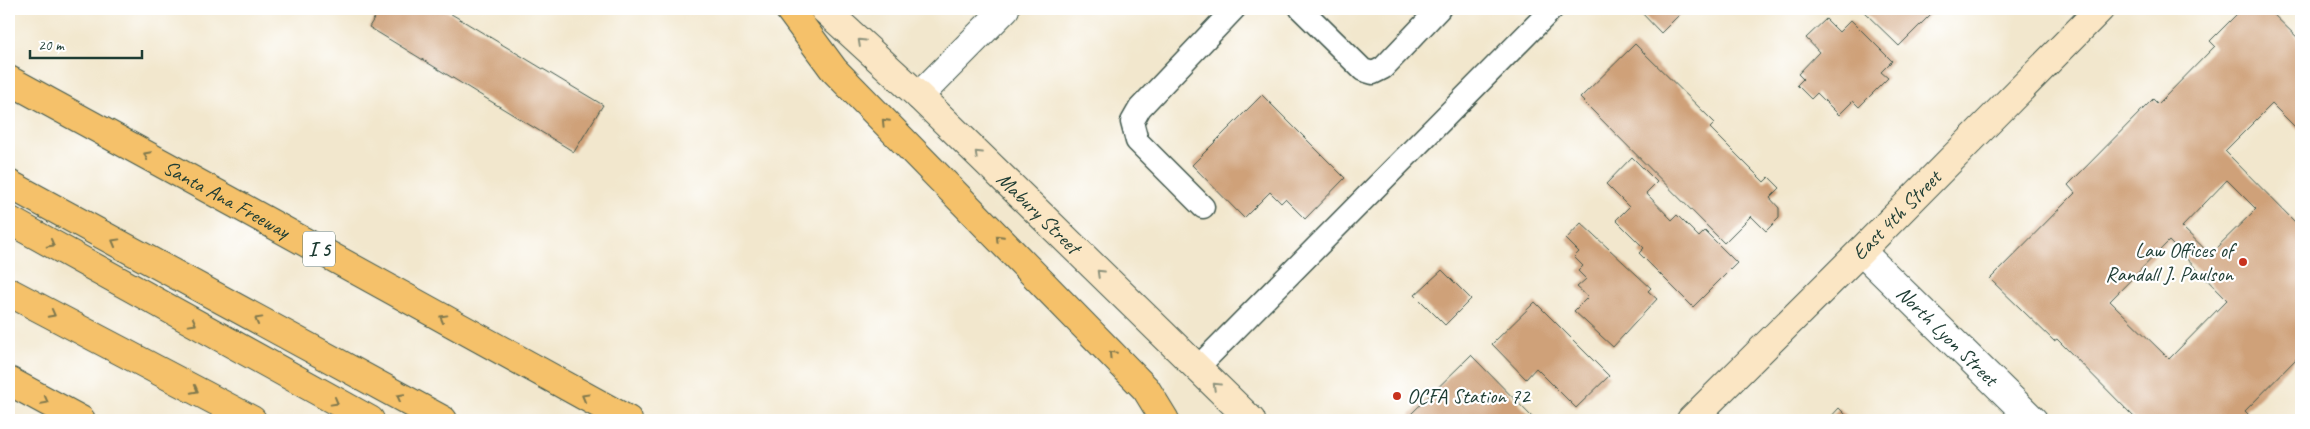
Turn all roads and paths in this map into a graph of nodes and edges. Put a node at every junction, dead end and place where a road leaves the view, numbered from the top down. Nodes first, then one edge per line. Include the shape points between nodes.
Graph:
1 (789, 9) edge
2 (824, 9) edge
3 (1005, 9) edge
4 (1234, 9) edge
5 (1301, 9) edge
6 (1439, 9) edge
7 (1552, 9) edge
8 (2100, 9) edge
9 (9, 80) edge
10 (919, 96) junction
11 (9, 184) edge
12 (1203, 207) dead end
13 (9, 220) edge
14 (1861, 251) junction
15 (9, 292) edge
16 (1197, 368) junction
17 (9, 381) edge
18 (81, 420) edge
19 (252, 420) edge
20 (370, 420) edge
21 (443, 420) edge
22 (628, 420) edge
23 (1165, 420) edge
24 (1251, 420) edge
25 (1691, 420) edge
26 (2033, 420) edge

23 -> 1 highway via 1146,389 834,70
10 -> 2 main road, Mabury Street
3 - 10 street
4 - 12 lane via 1140,108 1132,122 1137,141
5 - 6 lane via 1363,70 1374,73 1384,68
7 - 16 lane
8 - 14 main road, East 4th Street
22 -> 9 highway, Santa Ana Freeway / I 5
16 -> 10 main road, Mabury Street
21 -> 11 highway
13 -> 20 highway
14 - 25 main road, East 4th Street
14 - 26 street, North Lyon Street
15 -> 19 highway
24 -> 16 main road, Mabury Street
17 -> 18 highway

